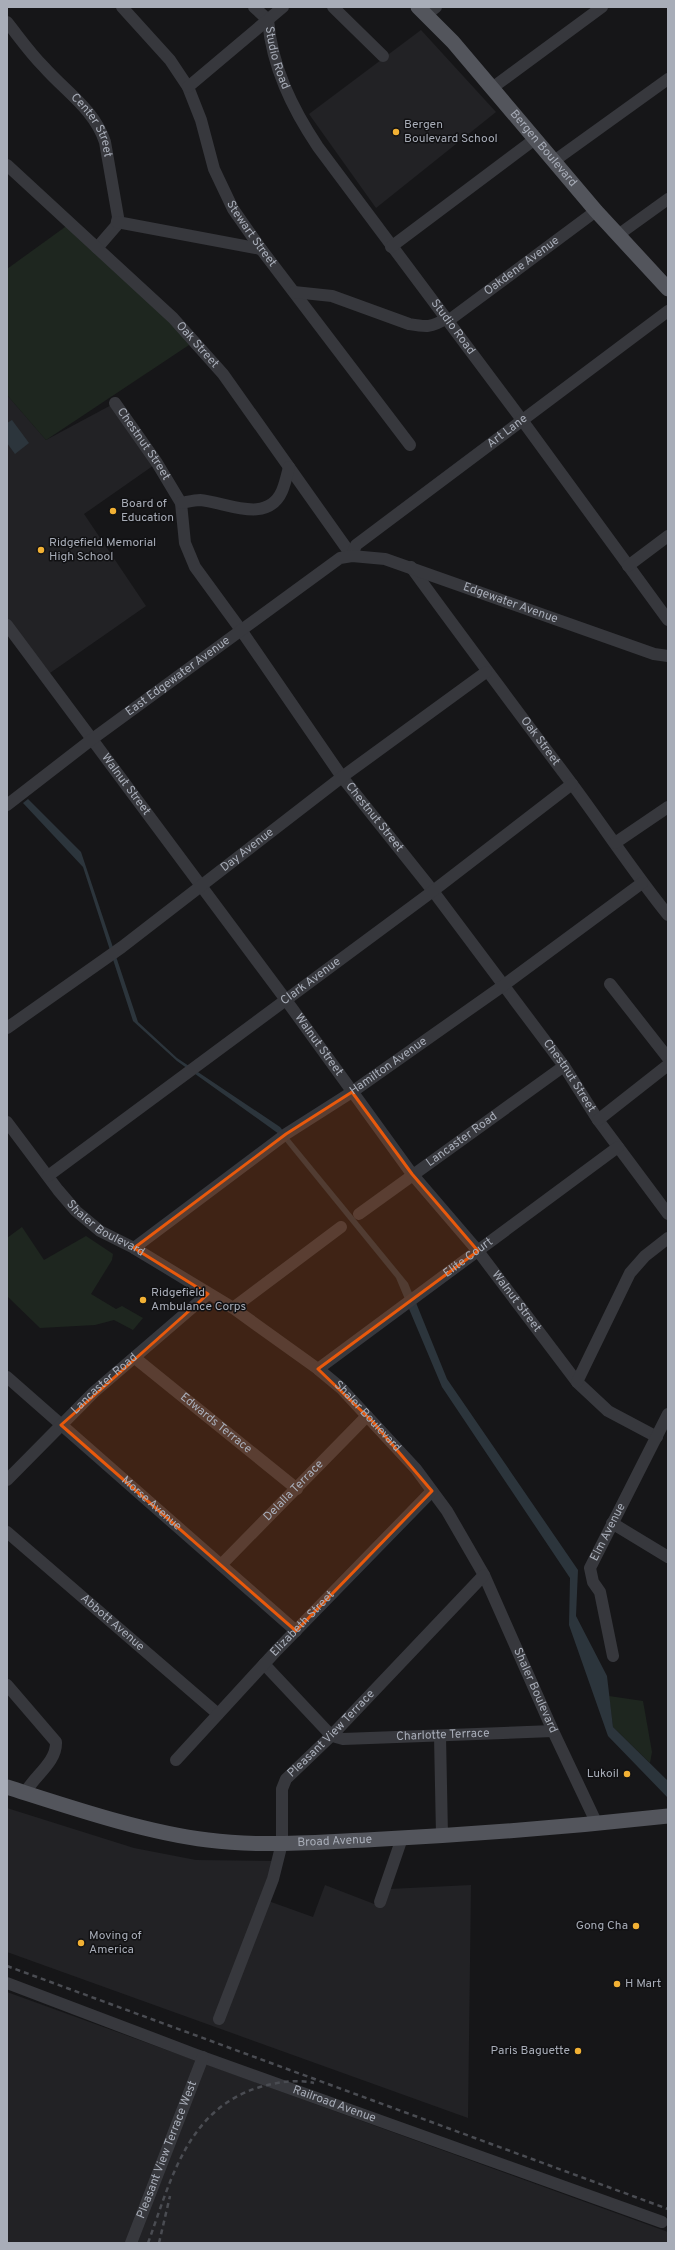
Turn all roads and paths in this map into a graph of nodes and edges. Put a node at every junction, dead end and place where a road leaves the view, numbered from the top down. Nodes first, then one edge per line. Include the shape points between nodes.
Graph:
1 (122, 7) edge
2 (254, 7) edge
3 (283, 7) edge
4 (333, 7) edge
5 (602, 7) edge
6 (427, 10) edge
7 (268, 20) junction
8 (7, 22) edge
9 (383, 56) dead end
10 (668, 78) edge
11 (188, 87) junction
12 (492, 88) junction
13 (534, 139) junction
14 (554, 161) junction
15 (7, 165) edge
16 (668, 199) edge
17 (596, 211) junction
18 (117, 222) junction
19 (618, 235) junction
20 (391, 247) junction
21 (97, 248) junction
22 (260, 249) junction
23 (668, 289) edge
24 (294, 292) junction
25 (668, 311) edge
26 (448, 320) junction
27 (115, 403) dead end
28 (522, 420) junction
29 (410, 445) dead end
30 (289, 467) junction
31 (181, 503) junction
32 (668, 536) edge
33 (352, 556) junction
34 (628, 566) junction
35 (411, 567) junction
36 (668, 620) edge
37 (7, 625) edge
38 (241, 630) junction
39 (666, 654) edge
40 (486, 672) junction
41 (91, 740) junction
42 (342, 777) junction
43 (572, 784) junction
44 (7, 805) edge
45 (668, 807) edge
46 (615, 843) junction
47 (642, 883) junction
48 (202, 887) junction
49 (432, 891) junction
50 (668, 915) edge
51 (610, 984) dead end
52 (504, 985) junction
53 (286, 1000) junction
54 (7, 1028) edge
55 (668, 1058) edge
56 (668, 1065) edge
57 (564, 1066) junction
58 (352, 1092) junction
59 (598, 1120) junction
60 (7, 1122) edge
61 (618, 1147) junction
62 (412, 1174) junction
63 (48, 1176) junction
64 (359, 1214) dead end
65 (668, 1214) edge
66 (341, 1227) dead end
67 (668, 1238) edge
68 (134, 1248) junction
69 (478, 1251) junction
70 (208, 1294) junction
71 (232, 1308) junction
72 (135, 1358) junction
73 (318, 1369) junction
74 (7, 1377) edge
75 (577, 1382) junction
76 (668, 1414) edge
77 (367, 1416) junction
78 (61, 1425) junction
79 (657, 1437) junction
80 (7, 1480) edge
81 (297, 1489) junction
82 (432, 1491) junction
83 (612, 1523) junction
84 (7, 1532) edge
85 (668, 1557) edge
86 (221, 1565) junction
87 (484, 1576) junction
88 (296, 1631) junction
89 (613, 1656) dead end
90 (264, 1664) junction
91 (7, 1685) edge
92 (218, 1714) junction
93 (553, 1731) junction
94 (332, 1735) junction
95 (440, 1736) junction
96 (176, 1760) dead end
97 (7, 1787) edge
98 (25, 1793) junction
99 (668, 1816) edge
100 (597, 1824) junction
101 (442, 1835) junction
102 (402, 1838) junction
103 (282, 1843) junction
104 (380, 1902) dead end
105 (7, 1983) edge
106 (219, 2019) dead end
107 (202, 2056) junction
108 (662, 2222) dead end
109 (131, 2243) edge

1 - 11 street, Stewart Street via 170,60
2 - 7 street
3 - 7 street
4 - 9 street
5 - 12 street
6 - 12 main road, Bergen Boulevard
7 - 11 street
7 - 20 street, Studio Road via 276,64 292,104 306,129
8 - 18 street, Center Street via 43,66 95,118 105,142
10 - 14 street
11 - 22 street, Stewart Street via 196,104 207,147 222,189
12 - 13 main road, Bergen Boulevard
13 - 14 main road, Bergen Boulevard
13 - 20 street
14 - 17 main road, Bergen Boulevard
15 - 21 street, Oak Street
16 - 19 street
17 - 19 main road, Bergen Boulevard
17 - 26 street, Oakdene Avenue
18 - 21 street
18 - 22 street
19 - 23 main road, Bergen Boulevard
20 - 26 street, Studio Road
21 - 30 street, Oak Street via 198,344 223,374
22 - 24 street, Stewart Street
24 - 26 street, Oakdene Avenue via 332,296 409,324 433,326
24 - 29 street, Stewart Street
25 - 28 street, Art Lane
26 - 28 street, Studio Road
27 - 31 street, Chestnut Street via 157,463
28 - 33 street, Art Lane via 356,545
28 - 34 street, Studio Road
30 - 31 street via 282,491 277,499 264,508 248,510 199,500
30 - 33 street, Oak Street
31 - 38 street, Chestnut Street via 183,531 189,555
32 - 34 street
33 - 35 street, Edgewater Avenue via 385,559
33 - 38 street, East Edgewater Avenue via 340,558
34 - 36 street, Studio Road
35 - 39 street, Edgewater Avenue
35 - 40 street, Oak Street
37 - 41 street, Walnut Street
38 - 41 street, East Edgewater Avenue
38 - 42 street, Chestnut Street
40 - 42 street, Day Avenue
40 - 43 street, Oak Street
41 - 44 street, East Edgewater Avenue
41 - 48 street, Walnut Street
42 - 48 street, Day Avenue
42 - 49 street, Chestnut Street
43 - 46 street, Oak Street
43 - 49 street, Clark Avenue
45 - 46 street
46 - 47 street, Oak Street
47 - 50 street, Oak Street
47 - 52 street, Hamilton Avenue
48 - 53 street, Walnut Street
48 - 54 street, Day Avenue
49 - 52 street, Chestnut Street
49 - 53 street, Clark Avenue
51 - 55 street
52 - 57 street, Chestnut Street
52 - 58 street, Hamilton Avenue
53 - 58 street, Walnut Street
53 - 63 street, Clark Avenue
56 - 59 street
57 - 59 street, Chestnut Street
57 - 62 street, Lancaster Road
58 - 62 street, Walnut Street
58 - 68 street, Hamilton Avenue via 284,1136
59 - 61 street, Chestnut Street
60 - 63 street, Shaler Boulevard
61 - 65 street, Chestnut Street
61 - 69 street, Elite Court
62 - 64 street, Lancaster Road
62 - 69 street, Walnut Street
63 - 68 street, Shaler Boulevard via 76,1211 100,1232
66 - 71 street
67 - 75 street via 645,1256 630,1273
68 - 70 street, Shaler Boulevard
69 - 73 street, Elite Court
69 - 75 street, Walnut Street
70 - 71 street, Shaler Boulevard
70 - 72 street, Lancaster Road
71 - 73 street, Shaler Boulevard
72 - 78 street, Lancaster Road via 94,1392
72 - 81 street, Edwards Terrace
73 - 77 street, Shaler Boulevard via 341,1388
74 - 78 street, Morse Avenue
75 - 79 street, Walnut Street via 608,1411
76 - 79 street, Elm Avenue
77 - 81 street, Delalla Terrace
77 - 82 street, Shaler Boulevard via 416,1469
78 - 80 street, Lancaster Road
78 - 86 street, Morse Avenue
79 - 83 street, Elm Avenue
81 - 86 street, Delalla Terrace
82 - 87 street, Shaler Boulevard via 465,1539
82 - 88 street, Elizabeth Street
83 - 85 street
83 - 89 street, Elm Avenue via 590,1568 592,1582 600,1592
84 - 92 street, Abbott Avenue
86 - 88 street, Morse Avenue
87 - 93 street, Shaler Boulevard
87 - 94 street, Pleasant View Terrace
88 - 90 street, Elizabeth Street
90 - 92 street, Elizabeth Street
90 - 94 street
91 - 98 street via 56,1742 53,1757
92 - 96 street, Elizabeth Street
93 - 95 street, Charlotte Terrace
93 - 100 street, Shaler Boulevard
94 - 95 street, Charlotte Terrace via 343,1739
94 - 103 street, Pleasant View Terrace via 286,1779 282,1789
95 - 101 street
97 - 98 main road, Broad Avenue
98 - 103 main road, Broad Avenue via 72,1808 182,1836 234,1843
99 - 100 main road, Broad Avenue
100 - 101 main road, Broad Avenue
101 - 102 main road, Broad Avenue
102 - 103 main road, Broad Avenue
102 - 104 street
103 - 106 street, Pleasant View Terrace via 267,1896
105 - 107 street, Railroad Avenue
107 - 108 street, Railroad Avenue
107 - 109 street, Pleasant View Terrace West

